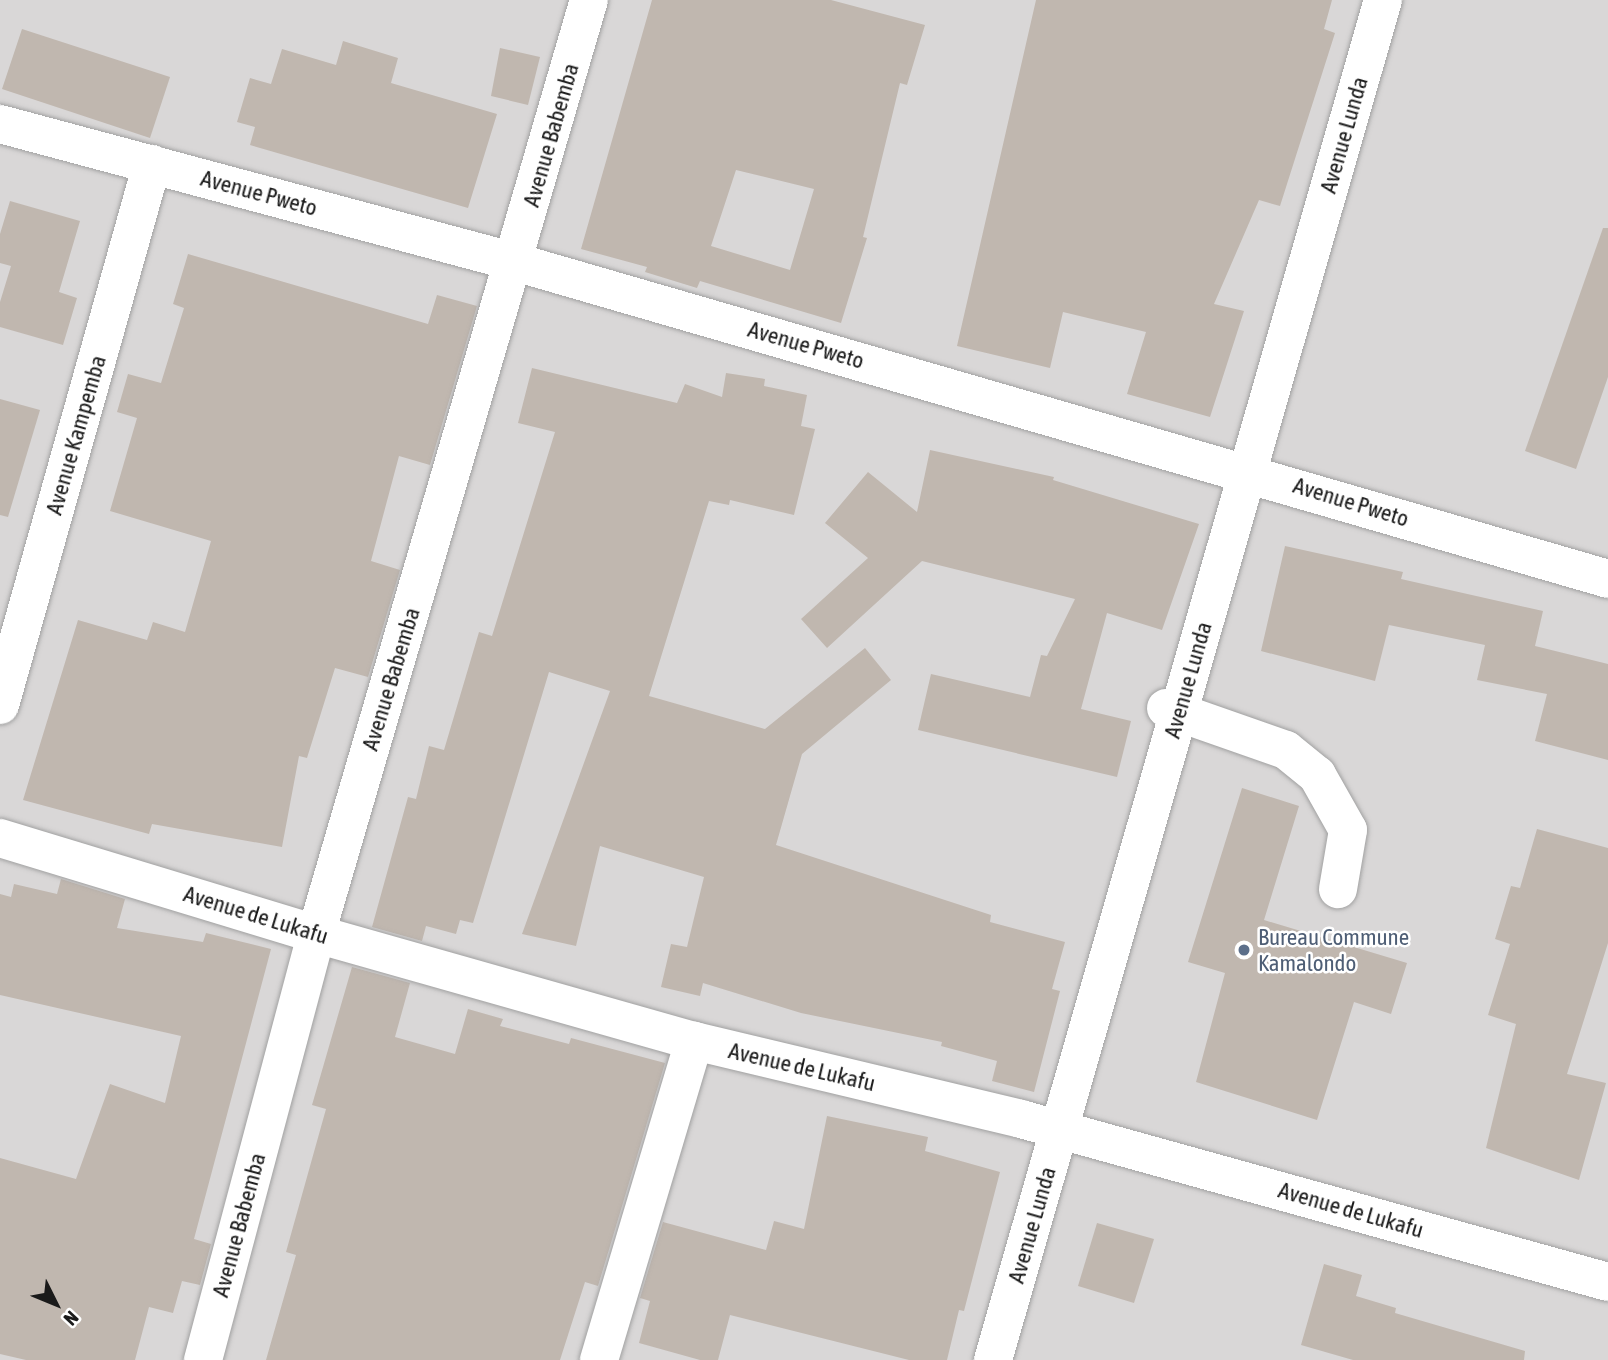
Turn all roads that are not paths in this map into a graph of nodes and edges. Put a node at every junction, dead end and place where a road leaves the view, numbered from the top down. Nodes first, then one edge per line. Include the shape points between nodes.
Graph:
1 (589, 0) edge
2 (1383, 0) edge
3 (0, 124) edge
4 (152, 164) junction
5 (515, 262) junction
6 (1248, 472) junction
7 (1608, 579) edge
8 (0, 705) edge
9 (1172, 710) junction
10 (0, 838) edge
11 (1338, 889) dead end
12 (316, 934) junction
13 (694, 1041) junction
14 (1060, 1129) junction
15 (1608, 1282) edge
16 (203, 1360) edge
17 (599, 1360) edge
18 (993, 1360) edge

1 - 5 street, Avenue Babemba
2 - 6 street, Avenue Lunda
3 - 4 street, Avenue Pweto
4 - 5 street, Avenue Pweto
4 - 8 street, Avenue Kampemba
5 - 6 street, Avenue Pweto
5 - 12 street, Avenue Babemba
6 - 7 street, Avenue Pweto
6 - 9 street, Avenue Lunda
9 - 11 street via 1286,750 1317,775 1348,830
9 - 14 street, Avenue Lunda
10 - 12 street, Avenue de Lukafu
12 - 13 street, Avenue de Lukafu
12 - 16 street, Avenue Babemba
13 - 14 street, Avenue de Lukafu
13 - 17 street
14 - 15 street, Avenue de Lukafu
14 - 18 street, Avenue Lunda

